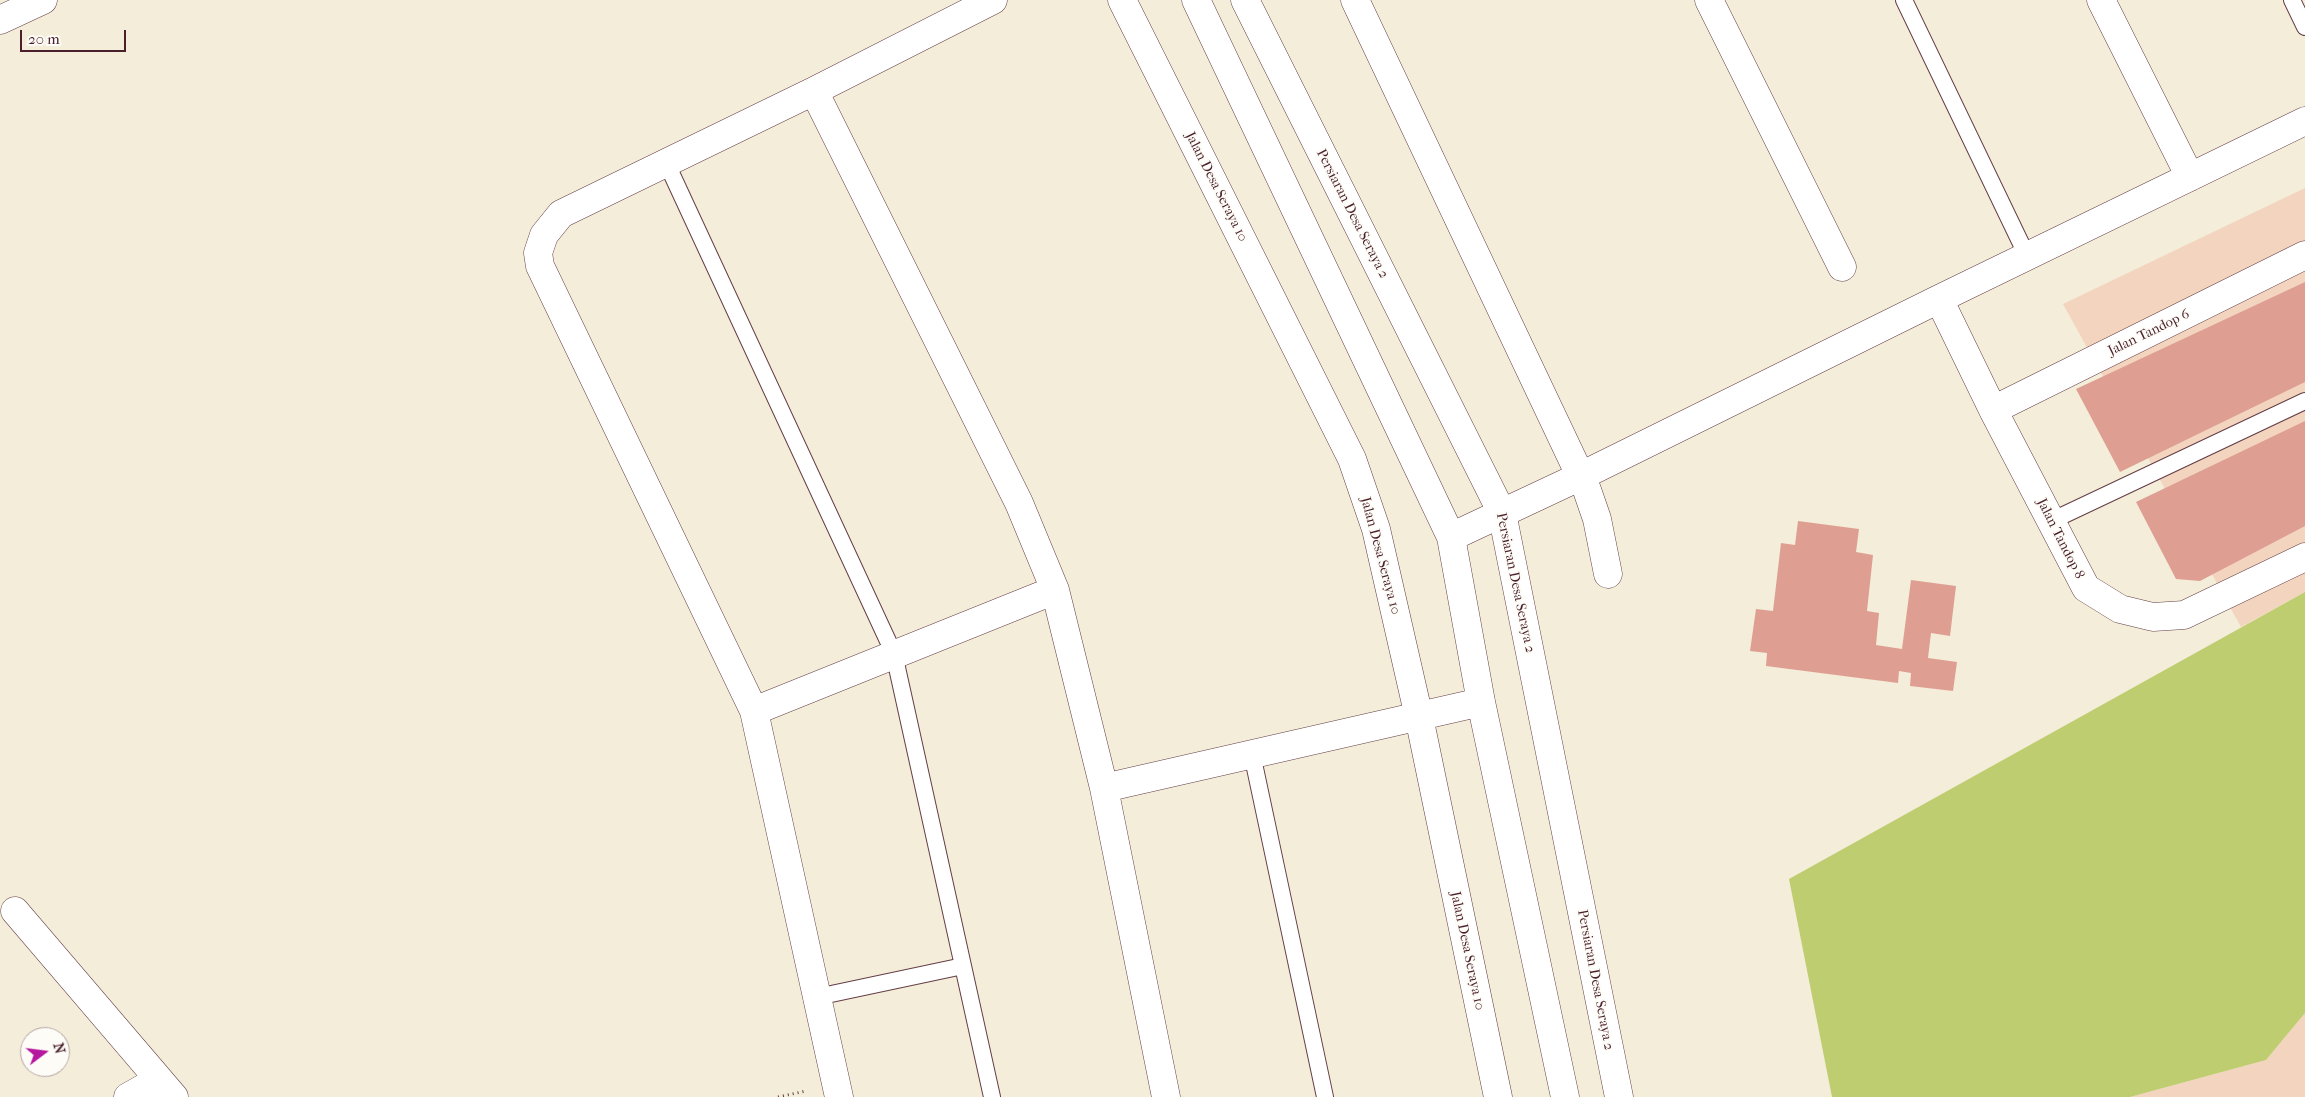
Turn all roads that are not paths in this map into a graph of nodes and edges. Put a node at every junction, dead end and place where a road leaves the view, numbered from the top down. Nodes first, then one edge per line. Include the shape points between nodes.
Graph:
1 (43, 0) edge
2 (994, 0) edge
3 (1122, 0) edge
4 (1196, 0) edge
5 (1245, 0) edge
6 (1355, 0) edge
7 (1709, 0) edge
8 (1904, 0) edge
9 (2101, 0) edge
10 (2292, 0) edge
11 (0, 20) edge
12 (2305, 27) edge
13 (814, 91) junction
14 (2305, 120) edge
15 (667, 164) junction
16 (2190, 177) junction
17 (2305, 255) edge
18 (2027, 256) junction
19 (1842, 267) dead end
20 (1939, 299) junction
21 (2305, 401) edge
22 (1994, 410) junction
23 (1582, 476) junction
24 (1502, 513) junction
25 (2051, 521) junction
26 (1451, 537) junction
27 (2305, 557) edge
28 (1608, 574) dead end
29 (1055, 590) junction
30 (894, 654) junction
31 (1481, 702) junction
32 (754, 711) junction
33 (1418, 716) junction
34 (1252, 754) junction
35 (1104, 788) junction
36 (14, 911) dead end
37 (963, 966) junction
38 (817, 997) junction
39 (166, 1089) edge
40 (128, 1097) edge
41 (838, 1097) edge
42 (992, 1097) edge
43 (1166, 1097) edge
44 (1325, 1097) edge
45 (1498, 1097) edge
46 (1565, 1097) edge
47 (1619, 1097) edge

1 - 11 street
2 - 13 street
3 - 33 street, Jalan Desa Seraya 10 via 1352,460 1376,529
4 - 26 street
5 - 24 street, Persiaran Desa Seraya 2
6 - 23 street
7 - 19 street
8 - 18 lane
9 - 16 street
10 - 12 lane
13 - 15 street
13 - 29 street via 1019,503
14 - 16 street
15 - 30 lane
15 - 32 street via 561,214 544,236 538,253 540,266
16 - 18 street
17 - 22 street, Jalan Tandop 6
18 - 20 street
20 - 22 street, Jalan Tandop 8
20 - 23 street
21 - 25 lane
22 - 25 street, Jalan Tandop 8
23 - 24 street
23 - 28 street via 1597,519
24 - 26 street
24 - 47 street, Persiaran Desa Seraya 2
25 - 27 street, Jalan Tandop 8 via 2086,588 2120,609 2152,617 2184,615
26 - 31 street
29 - 30 street
29 - 35 street
30 - 32 street
30 - 37 lane
31 - 33 street
31 - 46 street
32 - 38 street
33 - 34 street
33 - 45 street, Jalan Desa Seraya 10
34 - 35 street
34 - 44 lane
35 - 43 street
36 - 39 street
37 - 38 lane
37 - 42 lane
38 - 41 street
39 - 40 street

